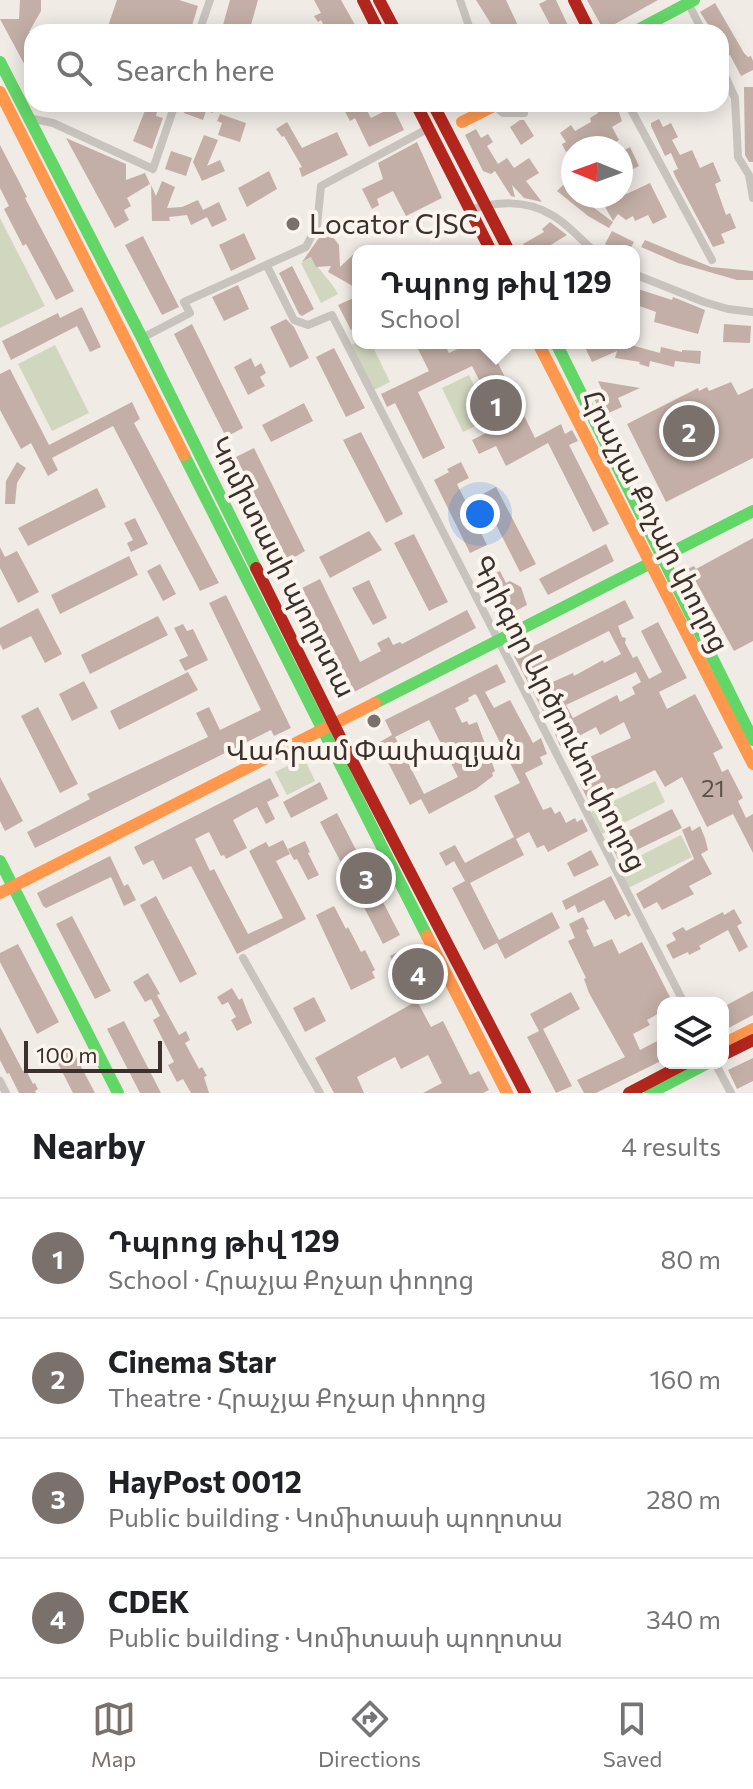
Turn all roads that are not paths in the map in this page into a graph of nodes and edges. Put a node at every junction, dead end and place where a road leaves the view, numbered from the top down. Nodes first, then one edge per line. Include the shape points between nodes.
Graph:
1 (210, 0) edge
2 (363, 0) edge
3 (379, 0) edge
4 (460, 0) edge
5 (574, 0) edge
6 (689, 1) edge
7 (202, 24) edge
8 (375, 24) edge
9 (392, 24) edge
10 (468, 24) edge
11 (586, 24) edge
12 (648, 24) edge
13 (699, 24) edge
14 (0, 62) edge
15 (729, 85) edge
16 (1, 96) edge
17 (24, 108) edge
18 (26, 112) edge
19 (172, 112) edge
20 (420, 112) edge
21 (437, 112) edge
22 (480, 112) edge
23 (502, 112) edge
24 (632, 112) edge
25 (524, 113) dead end
26 (29, 118) junction
27 (429, 128) junction
28 (447, 130) junction
29 (753, 198) edge
30 (485, 204) junction
31 (470, 210) junction
32 (488, 245) edge
33 (506, 245) edge
34 (587, 245) edge
35 (712, 260) dead end
36 (267, 266) junction
37 (640, 276) edge
38 (753, 312) edge
39 (142, 338) junction
40 (541, 349) edge
41 (559, 349) edge
42 (753, 511) edge
43 (656, 561) junction
44 (497, 641) junction
45 (335, 725) junction
46 (323, 732) junction
47 (753, 740) edge
48 (753, 764) edge
49 (0, 861) edge
50 (12, 886) junction
51 (0, 893) edge
52 (243, 958) dead end
53 (681, 997) edge
54 (753, 1029) edge
55 (753, 1040) edge
56 (729, 1041) edge
57 (729, 1052) edge
58 (675, 1069) edge
59 (696, 1069) edge
60 (718, 1069) edge
61 (0, 1081) edge
62 (6, 1093) edge
63 (118, 1093) edge
64 (320, 1093) edge
65 (507, 1093) edge
66 (525, 1093) edge
67 (629, 1093) edge
68 (650, 1093) edge
69 (731, 1093) edge

1 - 7 street
2 - 8 main road
3 - 9 main road
4 - 10 street
5 - 11 main road
6 - 12 main road
6 - 13 street
14 - 17 main road, Կոմիտասի պողոտա
15 - 29 street via 735,98 738,157 749,175
16 - 46 main road, Կոմիտասի պողոտա
18 - 26 main road, Կոմիտասի պողոտա
19 - 26 street via 153,169 53,123
20 - 27 main road
21 - 28 main road
22 - 28 main road, bridge
23 - 25 street
24 - 35 street
26 - 39 main road, Կոմիտասի պողոտա
27 - 31 main road
27 - 36 street via 321,186 317,225 306,247
28 - 30 main road
30 - 31 street
30 - 33 main road
30 - 34 street via 514,203 550,213
31 - 32 main road
36 - 39 street via 184,302 190,313
36 - 44 street, Գրիգոր Արծրունու փողոց via 294,320 308,325 332,315
37 - 38 street via 704,302
39 - 45 main road, Կոմիտասի պողոտա
40 - 43 main road, Հրաչյա Քոչար փողոց
41 - 43 main road, Հրաչյա Քոչար փողոց
42 - 43 main road
43 - 44 main road
43 - 47 main road, Հրաչյա Քոչար փողոց
43 - 48 main road, Հրաչյա Քոչար փողոց
44 - 45 main road
44 - 53 street, Գրիգոր Արծրունու փողոց
45 - 46 main road
45 - 66 main road, Կոմիտասի պողոտա
46 - 50 main road
46 - 65 main road, Կոմիտասի պողոտա
49 - 50 main road
50 - 51 main road
50 - 63 main road
52 - 64 street
54 - 56 main road
55 - 57 main road
58 - 67 main road
59 - 68 main road
60 - 69 street
61 - 62 street

